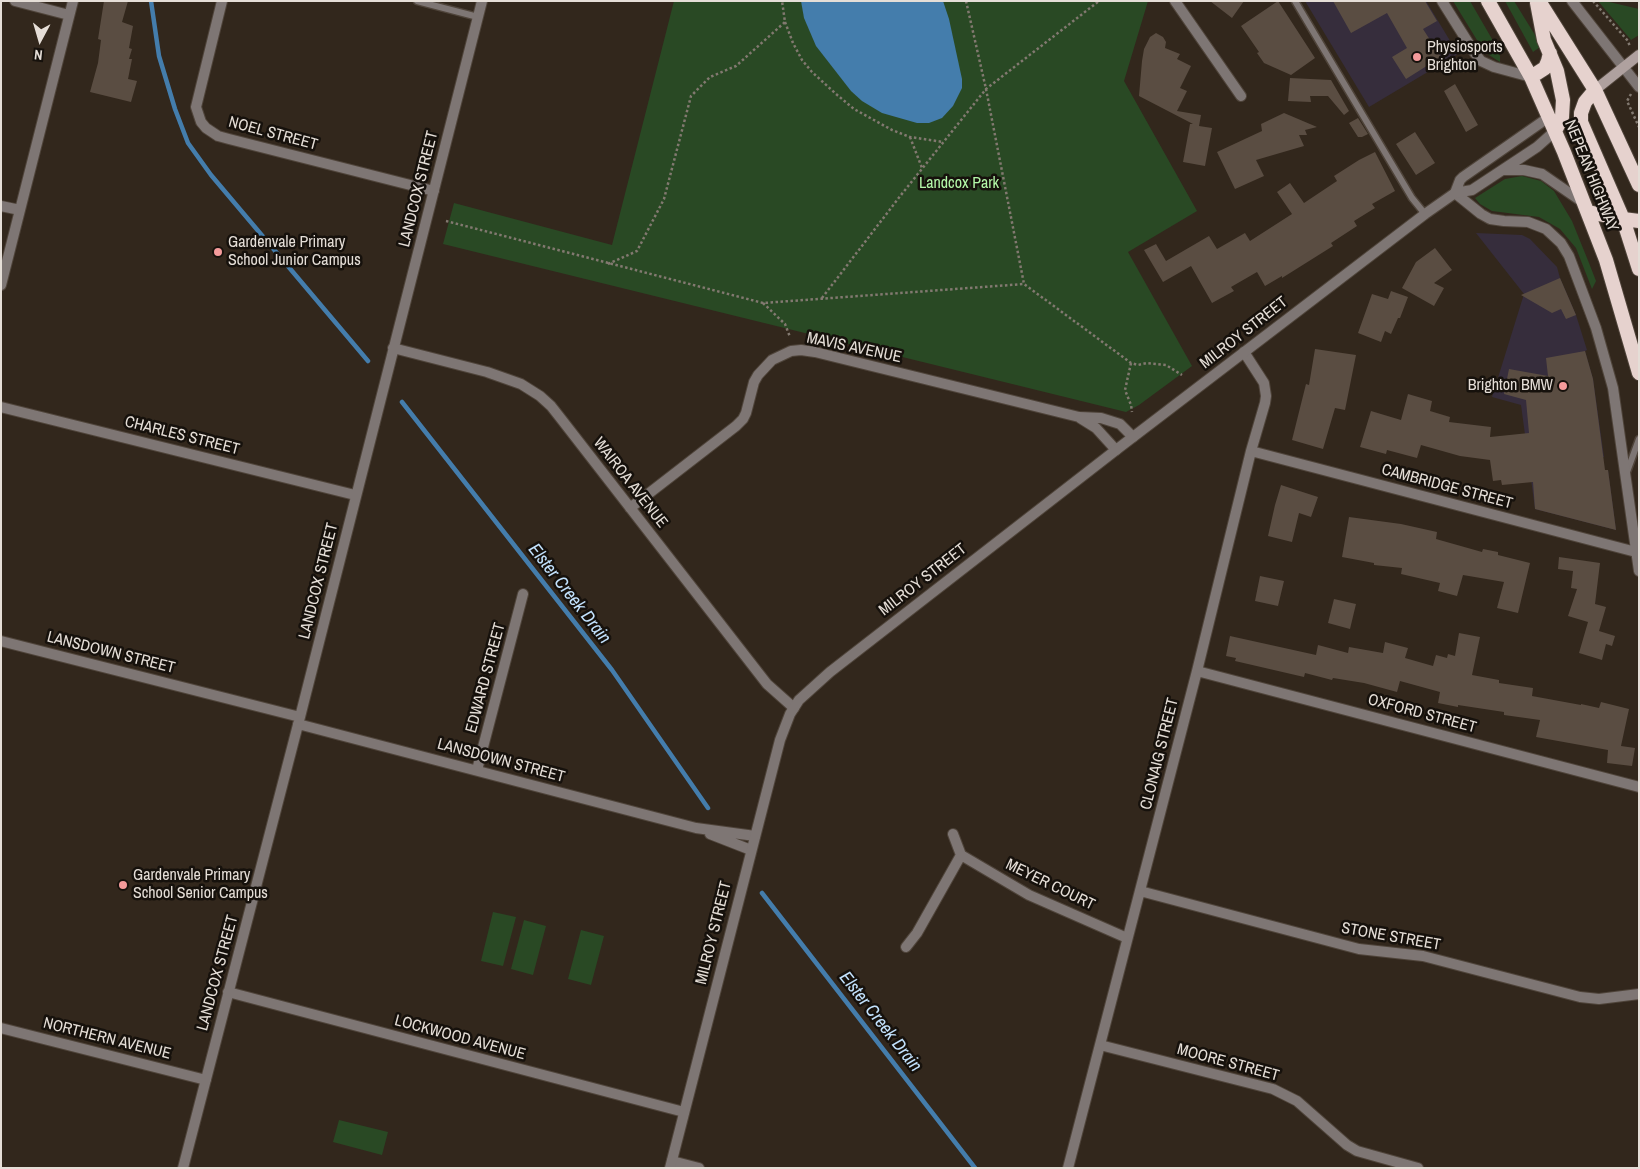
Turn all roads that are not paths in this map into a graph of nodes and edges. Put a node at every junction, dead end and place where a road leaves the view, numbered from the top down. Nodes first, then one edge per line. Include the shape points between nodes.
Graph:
1 (15, 1) edge
2 (73, 1) edge
3 (222, 1) edge
4 (417, 1) edge
5 (482, 1) edge
6 (1175, 1) edge
7 (1295, 1) edge
8 (1442, 1) edge
9 (1488, 1) edge
10 (1538, 1) edge
11 (1572, 1) edge
12 (69, 15) junction
13 (478, 17) junction
14 (1550, 53) junction
15 (1639, 55) edge
16 (1623, 68) junction
17 (1531, 77) junction
18 (1638, 86) edge
19 (1595, 90) junction
20 (1241, 96) dead end
21 (1564, 108) junction
22 (1549, 117) junction
23 (1554, 131) junction
24 (1500, 172) junction
25 (1639, 186) edge
26 (434, 191) junction
27 (1455, 193) junction
28 (1, 206) edge
29 (1586, 207) junction
30 (20, 210) junction
31 (1425, 214) junction
32 (1623, 219) junction
33 (1639, 221) edge
34 (1639, 269) edge
35 (1, 286) edge
36 (393, 348) junction
37 (1244, 352) junction
38 (1639, 373) edge
39 (1, 407) edge
40 (1079, 418) junction
41 (1133, 437) junction
42 (1639, 439) edge
43 (1116, 450) junction
44 (1251, 452) junction
45 (1626, 478) junction
46 (355, 496) junction
47 (630, 508) junction
48 (1636, 552) junction
49 (1639, 571) edge
50 (524, 594) dead end
51 (1, 641) edge
52 (1197, 671) junction
53 (794, 708) junction
54 (299, 721) junction
55 (478, 770) junction
56 (1639, 787) edge
57 (696, 828) junction
58 (953, 834) dead end
59 (755, 836) junction
60 (751, 850) junction
61 (961, 855) junction
62 (1140, 890) junction
63 (1127, 938) junction
64 (906, 947) dead end
65 (228, 992) junction
66 (1639, 994) edge
67 (1, 1028) edge
68 (1100, 1045) junction
69 (206, 1080) junction
70 (684, 1112) junction
71 (671, 1164) edge
72 (183, 1168) edge
73 (699, 1168) edge
74 (1068, 1168) edge
75 (1418, 1168) edge

1 - 12 street
2 - 12 street
3 - 26 street, NOEL STREET via 196,107 206,128 218,136
4 - 13 lane
5 - 13 street, LANDCOX STREET
6 - 20 street
7 - 31 lane via 1412,198
8 - 17 street via 1482,61
9 - 17 highway, NEPEAN HIGHWAY
10 - 14 highway via 1542,34
10 - 19 highway
11 - 16 street
12 - 30 street
13 - 26 street, LANDCOX STREET
14 - 17 highway via 1547,65
14 - 21 highway
15 - 16 main road
16 - 18 street
16 - 19 main road
17 - 22 highway, NEPEAN HIGHWAY
19 - 21 highway
19 - 25 highway
19 - 32 highway via 1585,102 1581,122
21 - 22 highway
21 - 23 highway
22 - 23 highway, NEPEAN HIGHWAY
22 - 27 street, MILROY STREET via 1463,177
23 - 24 street, MILROY STREET
23 - 29 highway, NEPEAN HIGHWAY
24 - 27 street, MILROY STREET via 1472,190
24 - 29 street via 1519,170 1542,174
26 - 36 street, LANDCOX STREET
27 - 31 street, MILROY STREET
27 - 45 street via 1490,219 1524,221 1546,229 1564,247 1589,306 1607,365
28 - 30 street
29 - 32 highway
29 - 38 highway, NEPEAN HIGHWAY via 1606,260
30 - 35 street
31 - 37 street, MILROY STREET
32 - 33 highway
32 - 34 highway
36 - 46 street, LANDCOX STREET
36 - 47 street, WAIROA AVENUE via 487,372 521,384 540,396
37 - 41 street, MILROY STREET
37 - 44 street, CLONAIG STREET via 1264,384 1266,396
39 - 46 street, CHARLES STREET
40 - 41 street, MAVIS AVENUE via 1101,418 1120,424
40 - 43 street, MAVIS AVENUE via 1096,428
40 - 47 street, MAVIS AVENUE via 815,352 791,351 772,360 758,374 746,413 736,426
41 - 43 street, MILROY STREET
42 - 45 lane
43 - 53 street, MILROY STREET via 830,672 806,692
44 - 48 street, CAMBRIDGE STREET
44 - 52 street, CLONAIG STREET
45 - 48 street
46 - 54 street, LANDCOX STREET
47 - 53 street, WAIROA AVENUE via 767,684
48 - 49 street
50 - 55 street, EDWARD STREET
51 - 54 street, LANSDOWN STREET
52 - 56 street, OXFORD STREET
52 - 62 street, CLONAIG STREET
53 - 59 street, MILROY STREET via 780,740
54 - 55 street, LANSDOWN STREET
54 - 65 street, LANDCOX STREET
55 - 57 street, LANSDOWN STREET
57 - 59 street, LANSDOWN STREET
57 - 60 street, LANSDOWN STREET
58 - 61 street
59 - 60 street, MILROY STREET
60 - 70 street, MILROY STREET
61 - 63 street, MEYER COURT via 1029,895
61 - 64 street
62 - 63 street, CLONAIG STREET
62 - 66 street, STONE STREET via 1359,949 1423,956 1580,997 1600,999
63 - 68 street, CLONAIG STREET
65 - 69 street, LANDCOX STREET
65 - 70 street, LOCKWOOD AVENUE
67 - 69 street, NORTHERN AVENUE
68 - 74 street, CLONAIG STREET
68 - 75 street, MOORE STREET via 1273,1089 1297,1101 1358,1151
69 - 72 street, LANDCOX STREET
70 - 71 street, MILROY STREET
71 - 73 street

